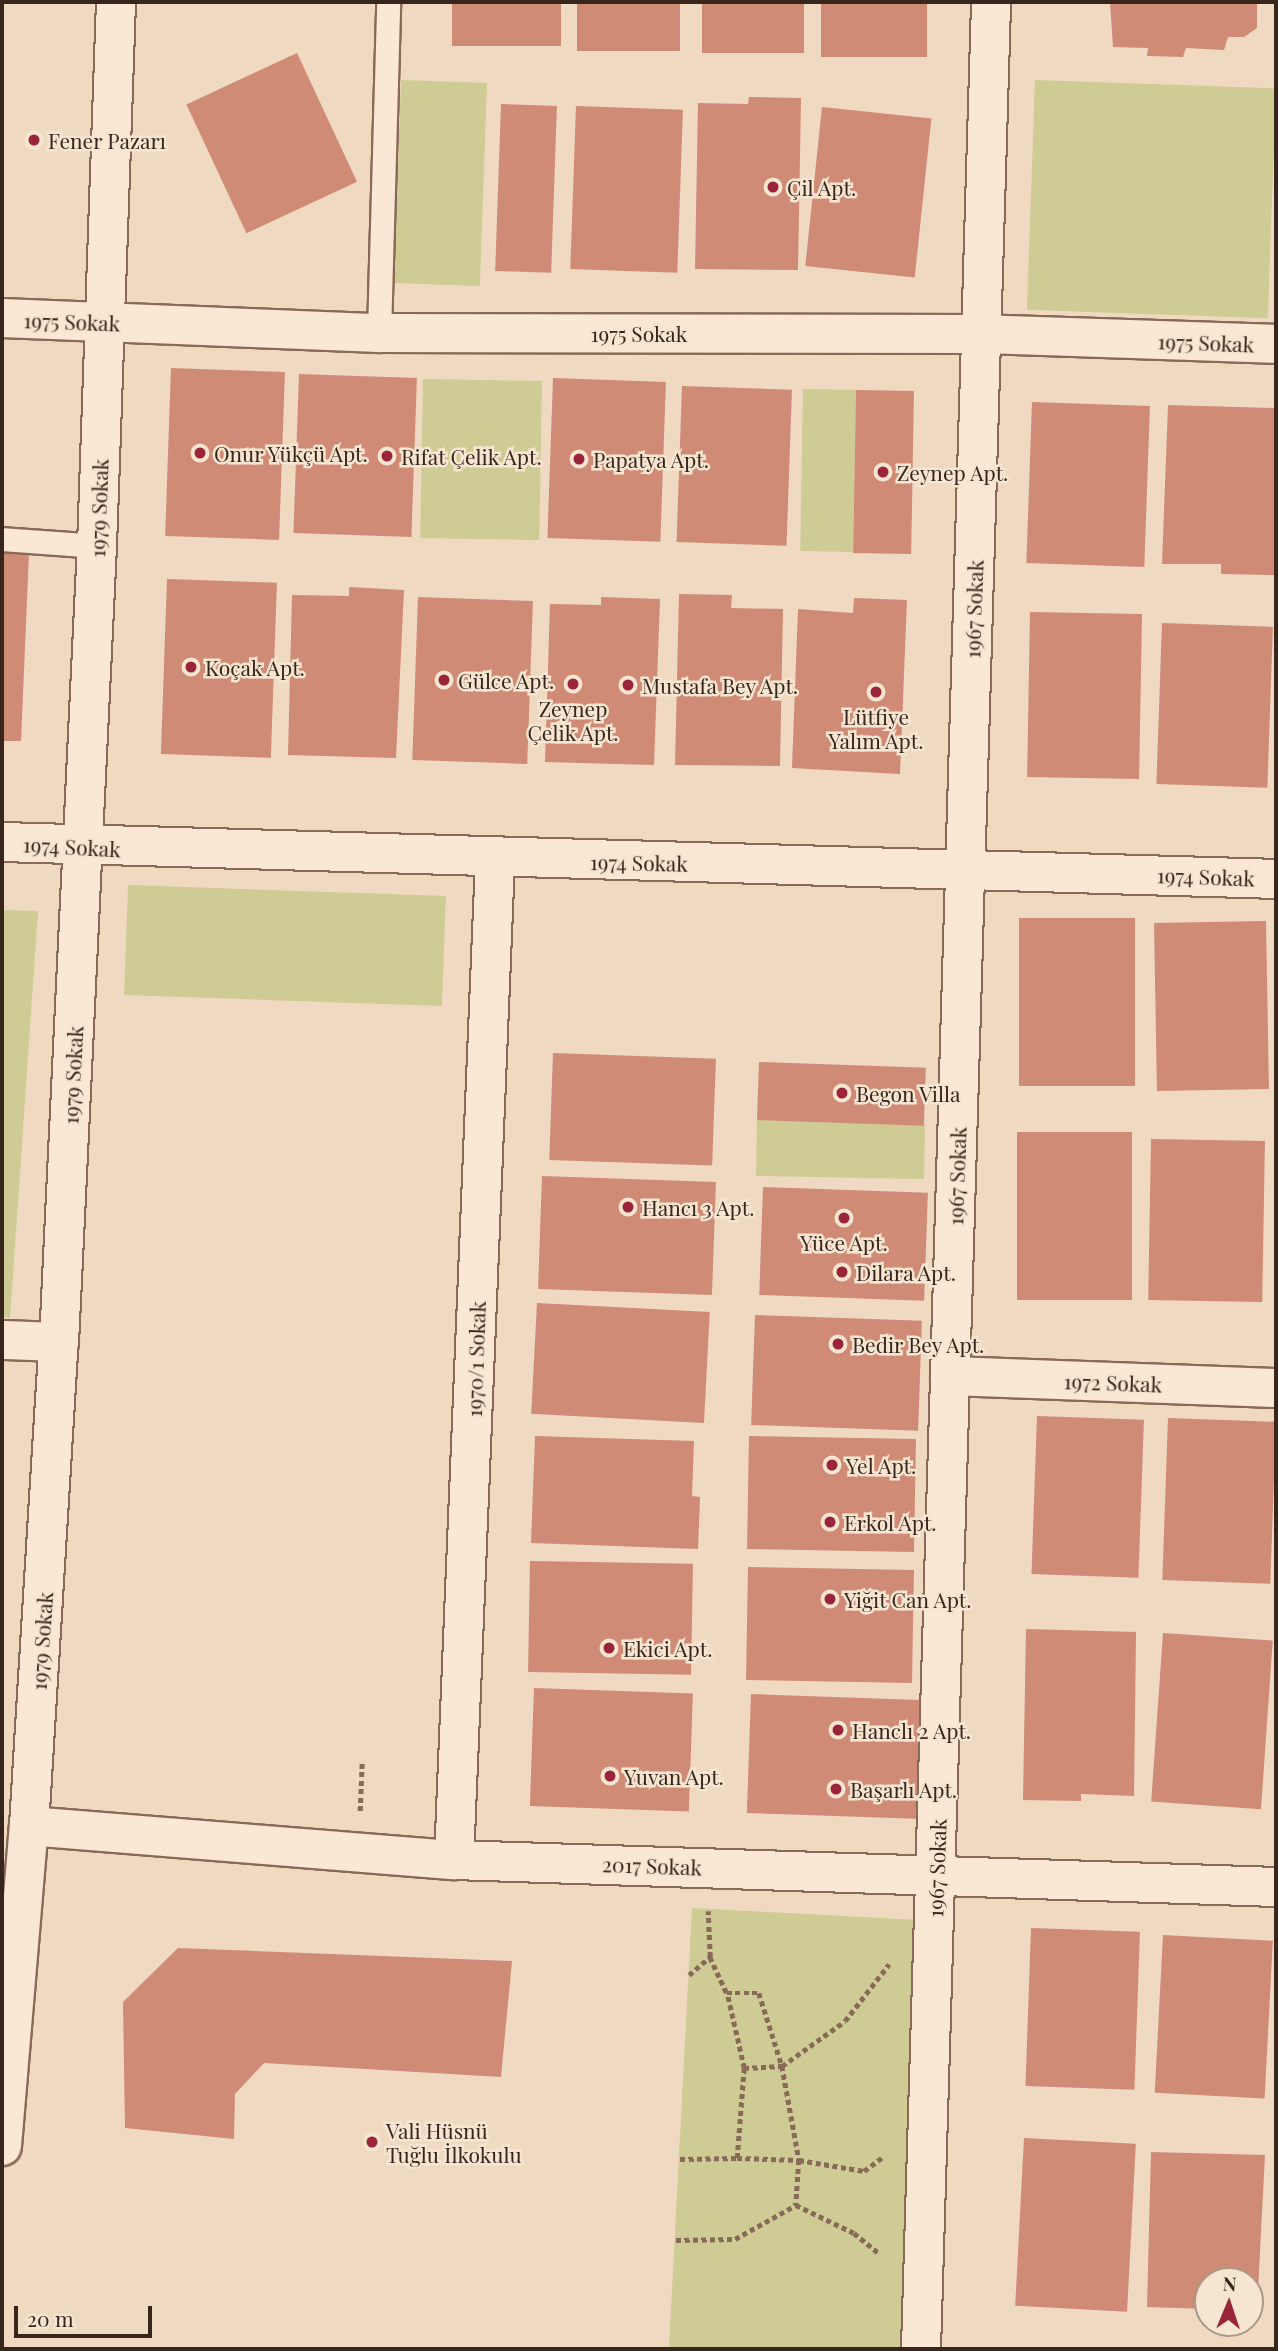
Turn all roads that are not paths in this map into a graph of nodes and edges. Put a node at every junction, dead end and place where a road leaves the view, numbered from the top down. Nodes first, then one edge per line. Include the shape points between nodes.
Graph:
1 (116, 2) edge
2 (388, 2) edge
3 (991, 2) edge
4 (2, 318) edge
5 (103, 322) junction
6 (379, 333) junction
7 (981, 334) junction
8 (1276, 344) edge
9 (2, 539) edge
10 (97, 546) junction
11 (2, 842) edge
12 (84, 847) junction
13 (495, 859) junction
14 (965, 868) junction
15 (1276, 878) edge
16 (2, 1340) edge
17 (59, 1342) junction
18 (950, 1377) junction
19 (1276, 1388) edge
20 (29, 1826) junction
21 (454, 1860) junction
22 (936, 1873) junction
23 (1276, 1887) edge
24 (2, 2146) edge
25 (921, 2349) edge

1 - 5 street, 1979 Sokak
2 - 6 lane
3 - 7 street, 1967 Sokak
4 - 5 street, 1975 Sokak
5 - 6 street, 1975 Sokak
5 - 10 street, 1979 Sokak
6 - 7 street, 1975 Sokak
7 - 8 street, 1975 Sokak
7 - 14 street, 1967 Sokak
9 - 10 lane
10 - 12 street, 1979 Sokak
11 - 12 street, 1974 Sokak
12 - 13 street, 1974 Sokak
12 - 17 street, 1979 Sokak
13 - 14 street, 1974 Sokak
13 - 21 street, 1970/1 Sokak
14 - 15 street, 1974 Sokak
14 - 18 street, 1967 Sokak
16 - 17 street
17 - 20 street, 1979 Sokak
18 - 19 street, 1972 Sokak
18 - 22 street, 1967 Sokak
20 - 21 street, 2017 Sokak
20 - 24 street, 1979 Sokak
21 - 22 street, 2017 Sokak
22 - 23 street, 2017 Sokak
22 - 25 street, 1967 Sokak

